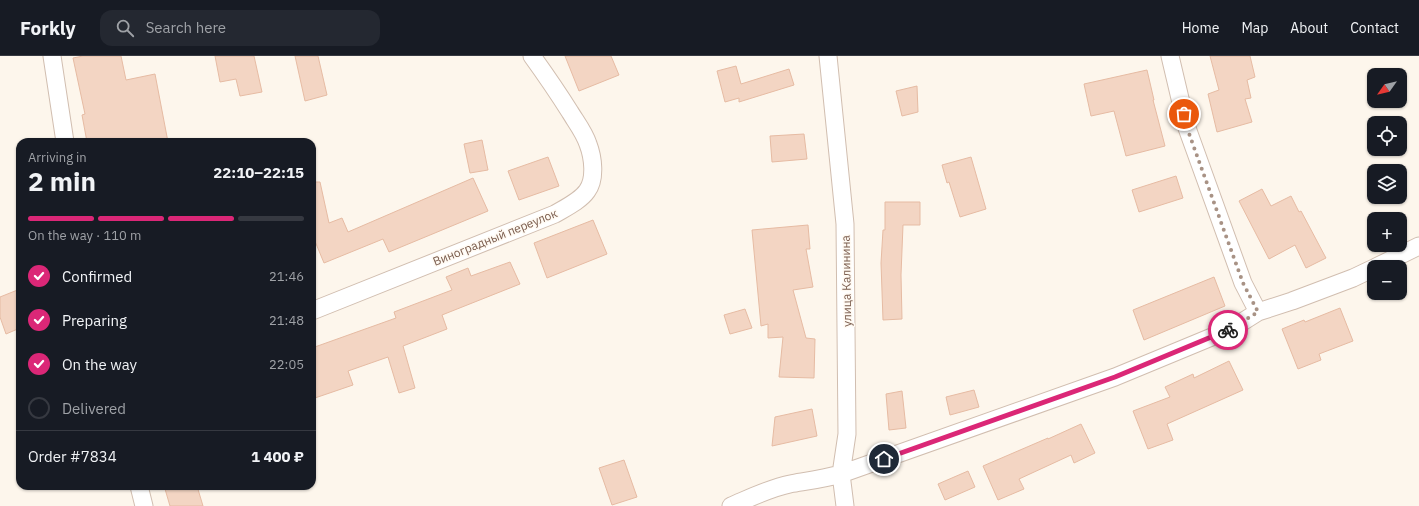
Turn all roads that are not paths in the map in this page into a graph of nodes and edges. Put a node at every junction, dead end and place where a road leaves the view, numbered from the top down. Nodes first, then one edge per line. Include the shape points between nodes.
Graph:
1 (52, 56) edge
2 (532, 56) edge
3 (828, 56) edge
4 (1170, 56) edge
5 (64, 138) edge
6 (1419, 246) edge
7 (1390, 260) edge
8 (1367, 271) edge
9 (316, 309) edge
10 (1258, 312) junction
11 (841, 474) junction
12 (140, 490) edge
13 (144, 506) edge
14 (731, 506) edge
15 (845, 506) edge

1 - 5 street
2 - 9 street, Виноградный переулок via 589,144 593,170 587,192 555,214
3 - 11 street, улица Калинина via 845,224 847,434
4 - 10 street via 1187,128 1243,283
6 - 7 street
8 - 10 street
10 - 11 street via 1231,329 1115,377
11 - 14 street via 822,480 788,485
11 - 15 street, улица Калинина
12 - 13 street

